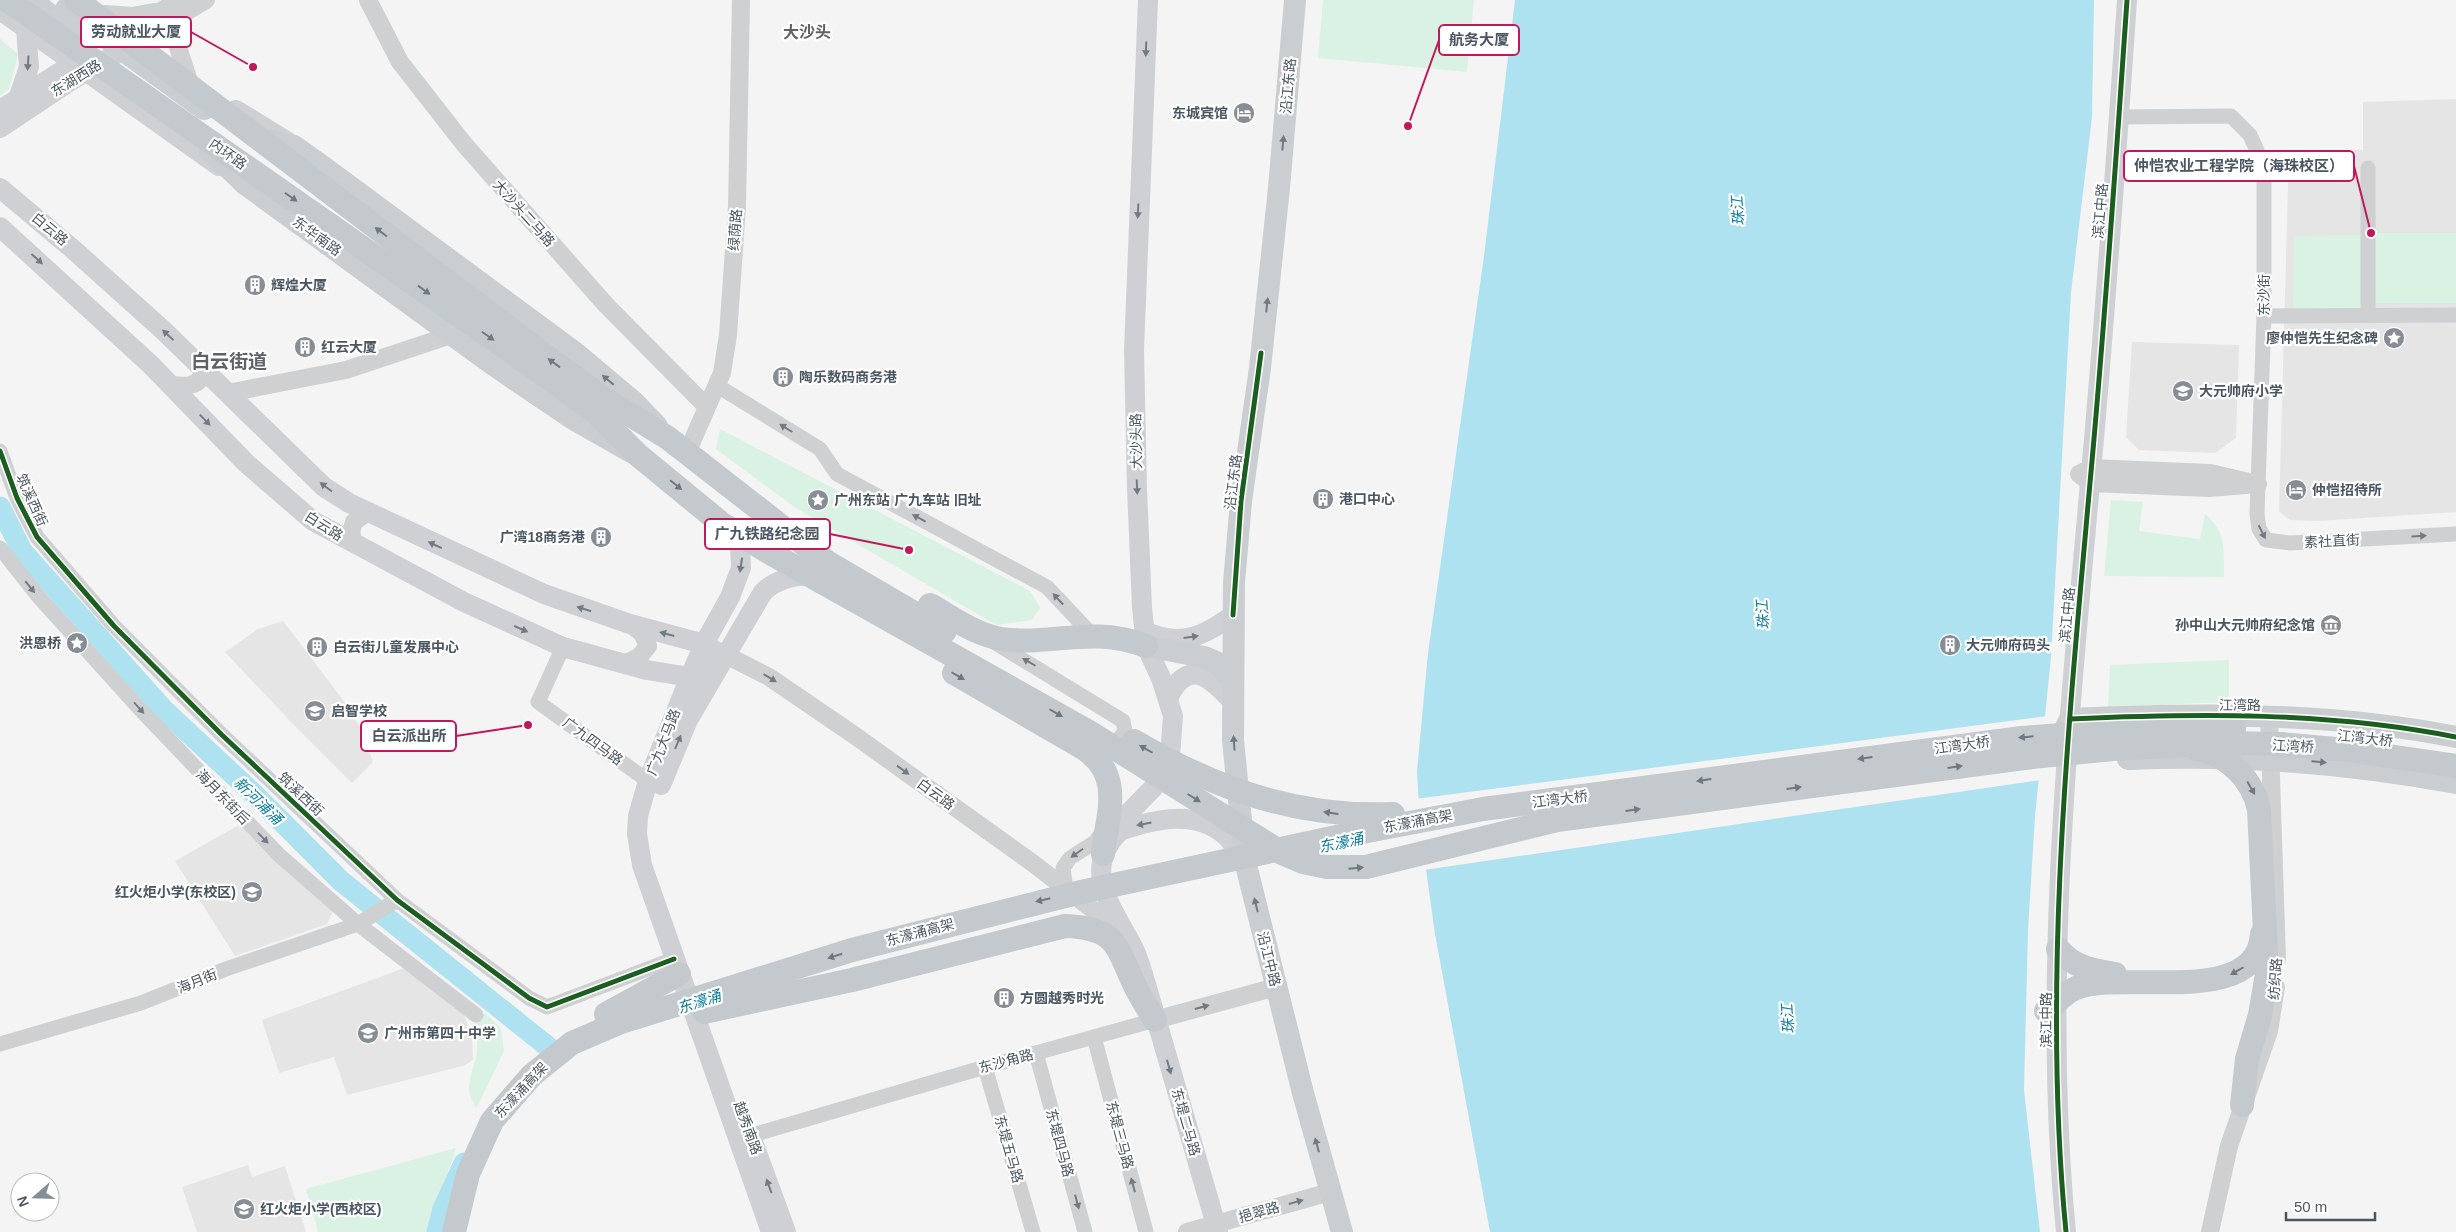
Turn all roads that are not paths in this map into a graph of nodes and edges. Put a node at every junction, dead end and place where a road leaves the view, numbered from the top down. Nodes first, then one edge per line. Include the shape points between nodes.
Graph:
1 (7, 0) edge
2 (32, 0) edge
3 (54, 0) edge
4 (87, 0) edge
5 (206, 0) edge
6 (368, 0) edge
7 (741, 0) edge
8 (1148, 0) edge
9 (1295, 0) edge
10 (2114, 0) edge
11 (2127, 0) edge
12 (182, 7) edge
13 (0, 10) edge
14 (164, 10) junction
15 (105, 14) junction
16 (77, 18) edge
17 (26, 29) junction
18 (107, 52) junction
19 (188, 78) junction
20 (19, 96) junction
21 (0, 110) edge
22 (2119, 118) junction
23 (0, 128) edge
24 (294, 146) junction
25 (2368, 168) dead end
26 (0, 178) edge
27 (245, 184) junction
28 (353, 189) junction
29 (5, 192) edge
30 (0, 228) edge
31 (313, 232) junction
32 (455, 301) junction
33 (2456, 314) edge
34 (2368, 315) junction
35 (2264, 316) junction
36 (451, 335) junction
37 (204, 369) junction
38 (171, 385) junction
39 (716, 385) junction
40 (228, 393) junction
41 (706, 406) junction
42 (668, 438) junction
43 (0, 451) edge
44 (687, 453) junction
45 (638, 455) junction
46 (2087, 475) junction
47 (2258, 484) junction
48 (368, 512) junction
49 (722, 524) junction
50 (2456, 534) edge
51 (354, 544) junction
52 (0, 548) edge
53 (803, 575) junction
54 (1233, 614) junction
55 (630, 624) junction
56 (1092, 635) junction
57 (1146, 638) junction
58 (980, 642) junction
59 (704, 644) junction
60 (563, 647) junction
61 (727, 656) junction
62 (624, 664) junction
63 (690, 676) junction
64 (1233, 679) junction
65 (1168, 698) junction
66 (1233, 702) junction
67 (2269, 717) junction
68 (2070, 719) junction
69 (2456, 737) edge
70 (2058, 741) junction
71 (2164, 747) junction
72 (2456, 751) edge
73 (1089, 752) junction
74 (2422, 753) junction
75 (2270, 759) junction
76 (2067, 762) junction
77 (2456, 766) edge
78 (648, 781) junction
79 (2456, 783) edge
80 (1504, 814) junction
81 (1585, 816) junction
82 (1107, 824) junction
83 (1103, 854) junction
84 (1245, 861) junction
85 (1066, 890) junction
86 (2264, 897) junction
87 (393, 902) junction
88 (362, 922) junction
89 (1134, 948) junction
90 (2058, 948) junction
91 (681, 968) junction
92 (2149, 980) junction
93 (1276, 987) junction
94 (2052, 1006) junction
95 (476, 1015) dead end
96 (1156, 1020) junction
97 (704, 1022) junction
98 (1094, 1037) junction
99 (0, 1044) edge
100 (1036, 1053) junction
101 (985, 1067) junction
102 (2242, 1105) junction
103 (744, 1138) junction
104 (1330, 1192) junction
105 (1217, 1228) edge
106 (443, 1232) edge
107 (455, 1232) edge
108 (771, 1232) edge
109 (786, 1232) edge
110 (1033, 1232) edge
111 (1085, 1232) edge
112 (1146, 1232) edge
113 (1187, 1232) edge
114 (1342, 1232) edge
115 (2054, 1232) edge
116 (2066, 1232) edge
117 (2210, 1232) edge

1 -> 32 highway, 内环路
2 - 16 main road
3 - 16 main road
4 - 15 main road
5 - 12 street, 东湖西路
6 - 41 street, 大沙头二马路 via 400,62 464,144 606,305
7 - 39 street, 绿荫路 via 737,206 728,335 722,372
8 -> 57 main road, 大沙头路 via 1134,350 1137,489
54 -> 9 main road, 沿江东路 via 1242,501 1279,188
10 - 46 main road, 滨江中路
11 - 22 main road, 滨江中路
12 - 14 street, 东湖西路
12 - 18 street, 东湖西路
12 - 19 street via 177,44
13 - 17 main road
14 - 15 street via 139,15
14 - 18 street, 东湖西路
15 - 18 main road
16 - 18 main road
32 -> 16 highway
17 - 18 main road
17 -> 20 main road via 29,67
18 - 19 main road
18 - 20 main road, 东湖西路
18 - 23 main road, 东湖西路
18 - 24 main road via 235,128 259,138
18 - 27 main road, 东华南路
19 - 24 main road
20 - 21 main road, 东湖西路
22 - 35 street, 东沙街 via 2231,116 2250,136 2264,176
22 - 46 main road, 滨江中路
24 - 27 main road via 270,153 260,160
24 - 28 main road
25 - 34 street
26 - 29 main road
27 - 31 main road, 东华南路
28 - 31 main road via 326,208
42 -> 28 main road via 635,403 573,351
37 -> 29 main road, 白云路
30 -> 38 main road, 白云路 via 67,286
31 - 36 main road, 东华南路
42 -> 32 highway
32 -> 45 highway via 595,412
33 - 34 street
34 - 35 street
35 - 47 street, 东沙街
36 - 40 street via 331,374
36 - 45 main road, 东华南路 via 573,419
37 - 38 street via 196,384
37 - 40 main road, 白云路
38 -> 51 main road, 白云路 via 281,495 313,521
39 - 41 street, 绿荫路
56 -> 39 street via 1047,587 837,474 820,449
48 -> 40 main road, 白云路 via 324,487
41 - 44 street, 绿荫路
42 - 44 highway
43 - 87 street, 筑溪西街 via 36,537 111,623
44 - 58 highway via 827,562
45 -> 49 highway
46 - 47 street via 2209,488
46 - 68 main road, 滨江中路
46 - 70 main road, 滨江中路
47 -> 50 street, 素社直街 via 2259,529 2266,540 2280,543
48 - 51 street via 354,522 351,532
55 -> 48 main road, 白云路 via 544,594
49 - 53 highway
49 -> 59 main road, 广九大马路 via 740,546 741,568 730,597
51 -> 60 main road, 白云路 via 464,602
52 -> 88 street, 海月东街后 via 38,596 196,770 279,855
53 - 61 main road, 广九大马路 via 772,584 763,592
53 -> 73 highway via 838,606
53 -> 81 highway via 1014,688 1270,846 1303,862 1340,868 1366,867 1539,824
57 -> 54 main road via 1188,639 1212,630
54 - 64 main road, 沿江东路
59 -> 55 main road, 白云路
55 - 62 street via 642,633 648,646 638,657
56 - 57 highway
56 - 58 highway
57 - 64 main road via 1216,662
57 - 65 main road, 大沙头路
73 -> 58 street via 1098,755 1111,752 1126,731 1123,721
80 -> 58 highway via 1354,814 1300,808 1247,794 1166,760
59 - 61 street, 白云路
59 - 63 main road, 广九大马路
60 - 62 main road, 白云路
60 - 78 street, 广九四马路 via 538,702
61 - 63 main road
61 -> 85 street, 白云路 via 769,677 854,735
91 -> 61 main road, 广九大马路 via 654,861 650,817 679,740 700,698
62 - 63 main road, 白云路
63 - 78 main road, 广九大马路
64 - 66 main road, 沿江中路
65 - 66 main road via 1189,674 1199,674 1207,676
65 - 83 main road, 大沙头路 via 1173,716 1170,757 1164,772 1115,827
84 -> 66 main road, 沿江中路 via 1233,740
67 - 68 main road, 江湾路
67 - 69 main road, 江湾路 via 2360,723
67 - 75 street, 纺织路
68 - 70 main road
68 - 76 main road, 滨江中路
70 - 76 main road
70 - 94 main road, 滨江中路
71 - 74 highway, 江湾桥 via 2222,743 2281,744
81 -> 71 highway, 江湾大桥 via 2032,757
71 -> 86 highway via 2201,750 2216,755 2234,766 2251,786 2259,808
72 - 74 highway
73 - 82 highway via 1108,776 1111,803
74 - 77 highway
74 -> 80 highway, 江湾大桥 via 2295,731 2184,727 2113,729 1993,741
75 - 76 main road
75 -> 79 main road via 2391,771
75 - 102 street, 纺织路 via 2277,927 2276,990 2264,1048
76 - 90 main road, 滨江中路
78 - 91 main road, 广九大马路 via 638,816 638,849
80 - 81 highway
80 - 97 highway, 东濠涌高架 via 1150,892 911,950
80 -> 107 highway, 东濠涌高架 via 1341,836 1000,911 836,956 604,1028 572,1043 546,1062 498,1114 482,1140 468,1174
82 - 83 highway
82 -> 85 street via 1094,842 1070,858 1062,868
84 -> 83 main road via 1227,837 1212,826 1196,819 1180,818 1120,831
83 - 89 main road, 东堤二马路 via 1100,875 1104,890
93 -> 84 main road, 沿江中路
85 - 89 street, 白云路 via 1115,927
86 -> 92 highway via 2262,940 2258,950 2240,970 2220,979 2200,982
86 - 102 highway via 2267,974 2260,1015 2246,1059
87 - 88 street, 海月街
87 - 91 street, 筑溪西街 via 547,1007
88 - 95 street, 海月东街后
88 - 99 street, 海月街 via 226,969 141,1003
89 - 96 main road, 东堤二马路
90 - 92 highway via 2068,959 2086,969
90 - 94 main road, 滨江中路
91 - 97 main road, 越秀南路
91 - 106 highway via 623,1006 569,1030 505,1082 483,1112 456,1170
92 - 94 highway via 2086,985 2072,990
96 -> 93 street, 东沙角路
104 -> 93 main road, 沿江中路
94 - 115 main road, 滨江中路 via 2046,1102
94 - 116 main road, 滨江中路
96 - 97 highway via 1137,990 1119,948 1110,937 1082,926 1056,927
96 - 98 street, 东沙角路
96 -> 105 main road, 东堤二马路
97 - 103 main road, 越秀南路
97 - 107 highway, 东濠涌高架 via 578,1050 548,1066 523,1086 485,1136 466,1185
98 - 100 street, 东沙角路
112 -> 98 street, 东堤三马路
100 - 101 street, 东沙角路
100 -> 111 street, 东堤四马路
101 - 103 street, 东沙角路
101 - 110 street, 东堤五马路
102 - 117 street, 纺织路 via 2229,1146
103 - 108 main road, 越秀南路
109 -> 103 main road, 越秀南路
105 -> 104 street, 挹翠路
104 - 114 main road, 沿江中路
105 - 113 street, 挹翠路

